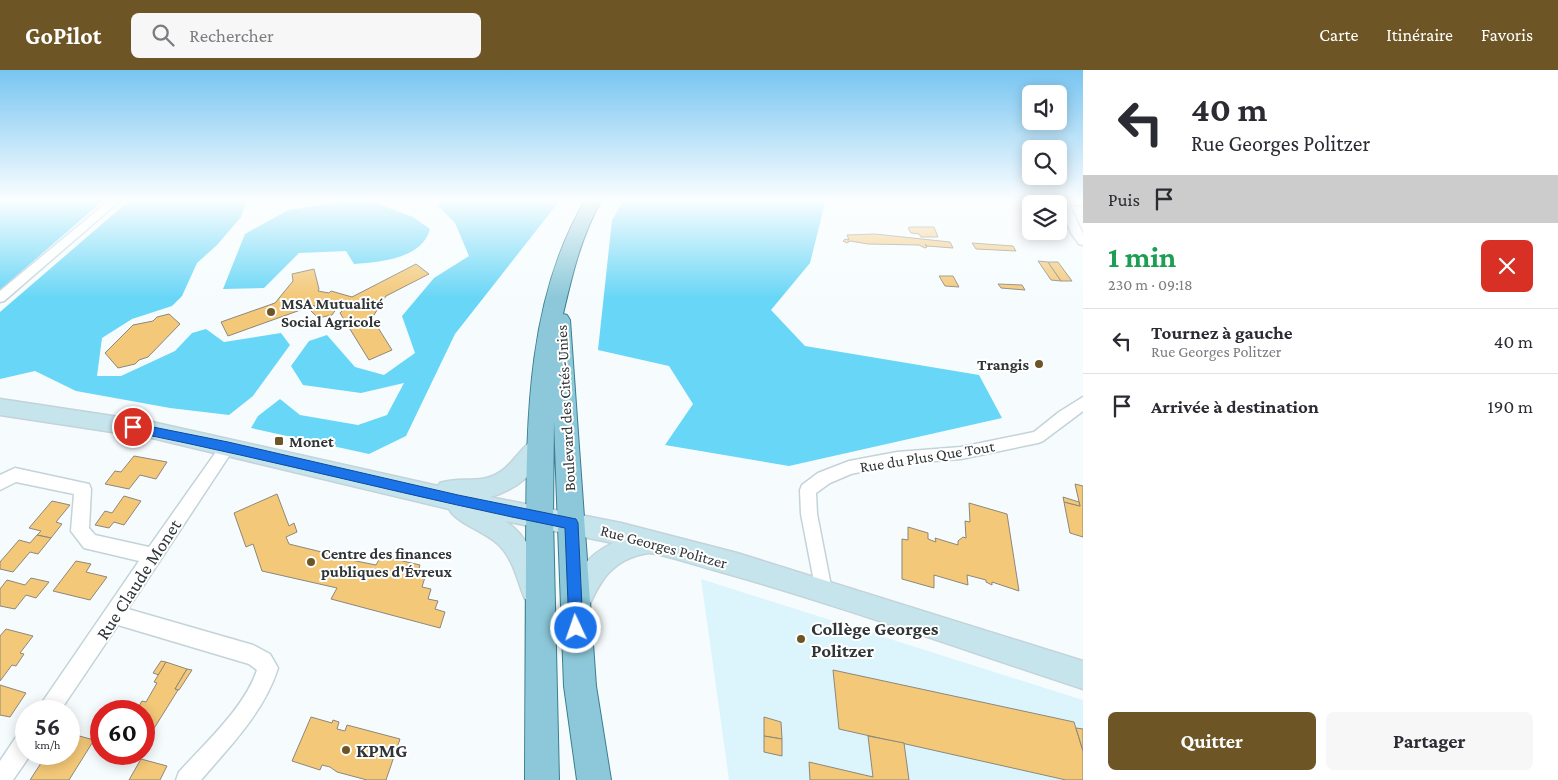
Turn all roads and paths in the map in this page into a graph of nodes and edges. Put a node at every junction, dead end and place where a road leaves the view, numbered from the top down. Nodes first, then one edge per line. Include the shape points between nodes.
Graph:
1 (78, 232) edge
2 (576, 232) edge
3 (558, 294) junction
4 (0, 298) edge
5 (1083, 403) edge
6 (0, 407) edge
7 (228, 446) junction
8 (540, 446) junction
9 (0, 483) edge
10 (420, 492) junction
11 (540, 517) junction
12 (571, 523) junction
13 (650, 541) junction
14 (152, 556) junction
15 (824, 591) junction
16 (575, 609) junction
17 (542, 614) junction
18 (115, 616) junction
19 (1083, 675) edge
20 (56, 700) edge
21 (15, 755) edge
22 (3, 770) edge
23 (187, 780) edge
24 (542, 780) edge
25 (594, 780) edge

1 - 4 street
2 - 3 main road, Boulevard des Cités-Unies
3 - 8 main road, Boulevard des Cités-Unies via 543,366
3 - 12 main road, Boulevard des Cités-Unies
5 - 15 street, Rue du Plus Que Tout via 1038,437 961,453 897,458 849,468 824,478 808,490 809,514
6 - 7 street, Rue Georges Politzer via 152,430
7 - 10 street, Rue Georges Politzer
7 - 14 street, Rue Claude Monet
8 - 10 street via 517,473 500,484 484,489
8 - 11 main road, Boulevard des Cités-Unies
9 - 14 street via 16,475 83,489 80,532 90,542
10 - 11 street, Rue Georges Politzer
10 - 17 street via 497,527 514,542 526,562
11 - 12 street, Rue Georges Politzer
11 - 17 main road, Boulevard des Cités-Unies
12 - 13 street, Rue Georges Politzer
12 - 16 main road, Boulevard des Cités-Unies
13 - 15 street, Rue Georges Politzer
13 - 16 street via 617,551 599,565 582,587
14 - 18 street, Rue Claude Monet
15 - 19 street, Rue Georges Politzer
16 - 25 main road, Boulevard des Cités-Unies via 580,686
17 - 24 main road, Boulevard des Cités-Unies
18 - 20 street, Rue Claude Monet
18 - 23 street via 253,655 268,668 259,690 239,719
21 - 22 street

